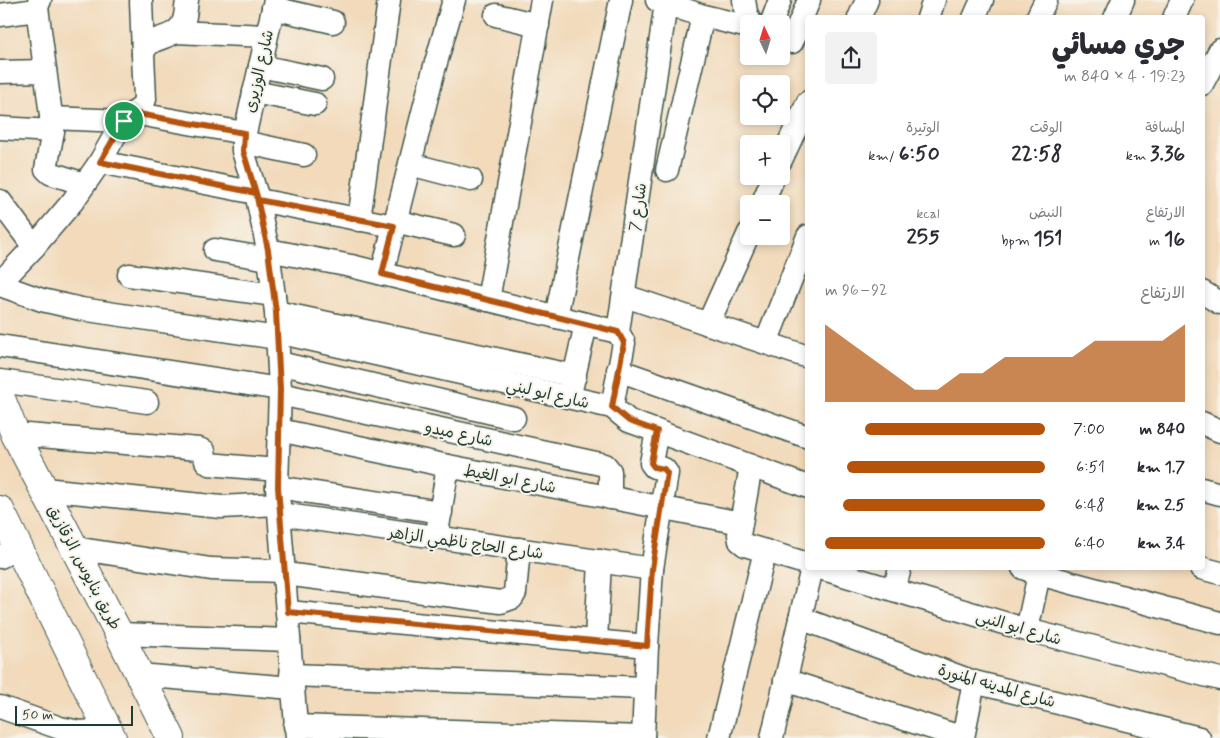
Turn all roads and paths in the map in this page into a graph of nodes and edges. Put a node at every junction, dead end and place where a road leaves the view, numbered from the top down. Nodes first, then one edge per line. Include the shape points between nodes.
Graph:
1 (140, 0) edge
2 (187, 0) edge
3 (389, 0) edge
4 (454, 0) edge
5 (542, 0) edge
6 (622, 0) edge
7 (744, 0) edge
8 (780, 0) edge
9 (809, 0) edge
10 (867, 0) edge
11 (934, 0) edge
12 (982, 0) edge
13 (1046, 0) edge
14 (1123, 0) edge
15 (1182, 0) edge
16 (662, 2) edge
17 (274, 4) edge
18 (38, 5) edge
19 (0, 15) edge
20 (496, 15) dead end
21 (747, 15) edge
22 (774, 15) edge
23 (860, 15) edge
24 (929, 15) edge
25 (975, 15) edge
26 (1038, 15) edge
27 (1116, 15) edge
28 (1175, 15) edge
29 (703, 16) junction
30 (333, 22) dead end
31 (538, 24) junction
32 (740, 25) edge
33 (175, 32) junction
34 (266, 36) junction
35 (794, 43) edge
36 (1220, 50) edge
37 (143, 54) junction
38 (260, 66) junction
39 (45, 70) junction
40 (0, 72) edge
41 (1205, 78) edge
42 (322, 79) dead end
43 (254, 92) junction
44 (315, 104) dead end
45 (805, 108) edge
46 (128, 117) junction
47 (52, 125) junction
48 (0, 128) edge
49 (244, 137) junction
50 (790, 141) edge
51 (304, 155) dead end
52 (100, 162) junction
53 (410, 164) junction
54 (667, 170) dead end
55 (471, 180) dead end
56 (84, 184) junction
57 (257, 197) junction
58 (0, 200) edge
59 (359, 220) junction
60 (395, 224) junction
61 (454, 235) dead end
62 (805, 244) edge
63 (744, 245) edge
64 (34, 247) junction
65 (215, 250) dead end
66 (269, 254) junction
67 (382, 274) junction
68 (129, 275) dead end
69 (0, 284) edge
70 (1205, 294) edge
71 (625, 296) junction
72 (488, 300) junction
73 (1220, 302) edge
74 (556, 317) junction
75 (276, 319) junction
76 (586, 324) junction
77 (708, 324) junction
78 (618, 332) junction
79 (766, 343) junction
80 (0, 346) edge
81 (805, 356) edge
82 (279, 363) junction
83 (618, 370) junction
84 (574, 376) junction
85 (0, 380) edge
86 (280, 392) junction
87 (0, 396) edge
88 (570, 398) junction
89 (147, 402) dead end
90 (612, 407) junction
91 (514, 418) dead end
92 (1205, 425) edge
93 (279, 430) junction
94 (657, 431) junction
95 (1220, 431) edge
96 (15, 434) junction
97 (805, 436) edge
98 (448, 466) junction
99 (751, 466) junction
100 (805, 486) edge
101 (44, 489) junction
102 (1205, 490) edge
103 (278, 494) junction
104 (1220, 494) edge
105 (610, 498) junction
106 (662, 507) junction
107 (0, 510) edge
108 (441, 512) junction
109 (741, 523) junction
110 (436, 537) junction
111 (74, 548) junction
112 (519, 550) junction
113 (765, 551) junction
114 (9, 552) edge
115 (600, 561) junction
116 (805, 563) edge
117 (652, 569) junction
118 (1205, 569) edge
119 (812, 570) edge
120 (827, 570) edge
121 (899, 570) edge
122 (1031, 570) edge
123 (285, 573) junction
124 (1220, 573) edge
125 (1080, 576) edge
126 (894, 590) junction
127 (288, 612) junction
128 (800, 618) junction
129 (1220, 623) edge
130 (1027, 630) junction
131 (119, 634) junction
132 (289, 640) junction
133 (596, 641) junction
134 (647, 646) junction
135 (139, 675) junction
136 (1220, 679) edge
137 (786, 680) junction
138 (292, 681) junction
139 (974, 682) junction
140 (645, 688) junction
141 (0, 707) edge
142 (296, 732) edge
143 (110, 734) edge
144 (171, 738) edge
145 (643, 738) edge
146 (719, 738) edge
147 (772, 738) edge
148 (963, 738) edge
149 (1199, 738) edge

1 - 37 street
2 - 33 street via 184,21
3 - 59 street
4 - 53 street
5 - 31 street
6 - 74 street
7 - 21 street
8 - 22 street
9 - 35 street
10 - 23 street
11 - 24 street
12 - 25 street
13 - 26 street
14 - 27 street
15 - 28 street
16 - 29 street
16 - 71 street, شارع 7
17 - 30 street
17 - 34 street, شارع الوزيرى
18 - 19 street
18 - 39 street
20 - 31 street
29 - 32 street
29 - 54 street
31 - 72 street
33 - 34 street
33 - 37 street via 169,37 151,41
34 - 38 street, شارع الوزيرى
36 - 41 street
37 - 46 street via 145,103
38 - 42 street
38 - 43 street, شارع الوزيرى
39 - 40 street
39 - 47 street
43 - 44 street
43 - 49 street, شارع الوزيرى
45 - 50 street
46 - 47 street
46 - 49 street
46 - 52 street
47 - 48 street
47 - 56 street via 46,169
49 - 51 street
49 - 57 street, شارع الوزيرى via 243,151
52 - 56 street
52 - 57 street
53 - 55 street
53 - 60 street
56 - 64 street
57 - 59 street
57 - 66 street, شارع الوزيرى
58 - 64 street
59 - 60 street
60 - 61 street
60 - 67 street
62 - 79 street
63 - 77 street
64 - 69 street
65 - 66 street
66 - 67 street via 322,259
66 - 75 street, شارع الوزيرى
67 - 72 street
68 - 75 street
69 - 75 street via 42,300 81,309
70 - 73 street
71 - 77 street
71 - 78 street, شارع 7
72 - 74 street
74 - 76 street
75 - 82 street, شارع الوزيرى
75 - 84 street
75 - 88 street, شارع ابو لبني
76 - 78 street
76 - 84 street
77 - 79 street
78 - 83 street, شارع 7 via 624,343
79 - 81 street
80 - 86 street, شارع ميدو
82 - 86 street, شارع الوزيرى
82 - 91 street
83 - 90 street, شارع 7
83 - 97 street
84 - 88 street
85 - 89 street
86 - 93 street, شارع الوزيرى
86 - 105 street, شارع ميدو via 605,465 610,471
87 - 96 main road, طريق بنايوس, الزقازيق
88 - 90 street, شارع ابو لبني
90 - 94 street, شارع ابو لبني via 629,421
92 - 95 street
93 - 98 street, شارع ابو الغيط
93 - 103 street, شارع الوزيرى
94 - 99 street, شارع ابو لبني
94 - 106 street via 651,463 667,473
96 - 101 main road, طريق بنايوس, الزقازيق
96 - 103 street via 200,448 209,464
98 - 105 street, شارع ابو الغيط
98 - 108 street
99 - 100 street, شارع ابو لبني
99 - 109 street
101 - 103 street via 221,507
101 - 111 main road, طريق بنايوس, الزقازيق
102 - 104 street
103 - 108 street
103 - 110 street, شارع الحاج ناظمي الزاهر
103 - 123 street, شارع الوزيرى
105 - 106 street, شارع ابو الغيط
106 - 109 street, شارع ابو الغيط
106 - 117 street
107 - 114 main road
108 - 110 street
109 - 113 street via 740,541
110 - 112 street, شارع الحاج ناظمي الزاهر
111 - 123 street via 211,569
111 - 131 main road, طريق بنايوس, الزقازيق
112 - 115 street, شارع الحاج ناظمي الزاهر
112 - 123 street via 515,593 512,598 501,602
113 - 116 street
113 - 146 street
114 - 143 main road
115 - 117 street, شارع الحاج ناظمي الزاهر
115 - 133 street
117 - 134 street
118 - 124 street
119 - 128 street
120 - 126 street, شارع ابو النبى
121 - 126 street
122 - 125 street
122 - 130 street
123 - 127 street, شارع الوزيرى
125 - 129 street
126 - 130 street, شارع ابو النبى
127 - 132 street, شارع الوزيرى
127 - 133 street
128 - 137 street
128 - 139 street, شارع المدينه المنورة
130 - 136 street, شارع ابو النبى
131 - 132 street
131 - 135 main road, طريق بنايوس, الزقازيق
132 - 138 street, شارع الوزيرى
133 - 134 street
134 - 140 street
135 - 138 street
135 - 144 main road, طريق بنايوس, الزقازيق
137 - 147 street
137 - 148 street
138 - 140 street
138 - 142 street, شارع الوزيرى
139 - 148 street
139 - 149 street, شارع المدينه المنورة
140 - 145 street
141 - 143 street via 60,728
142 - 145 street

